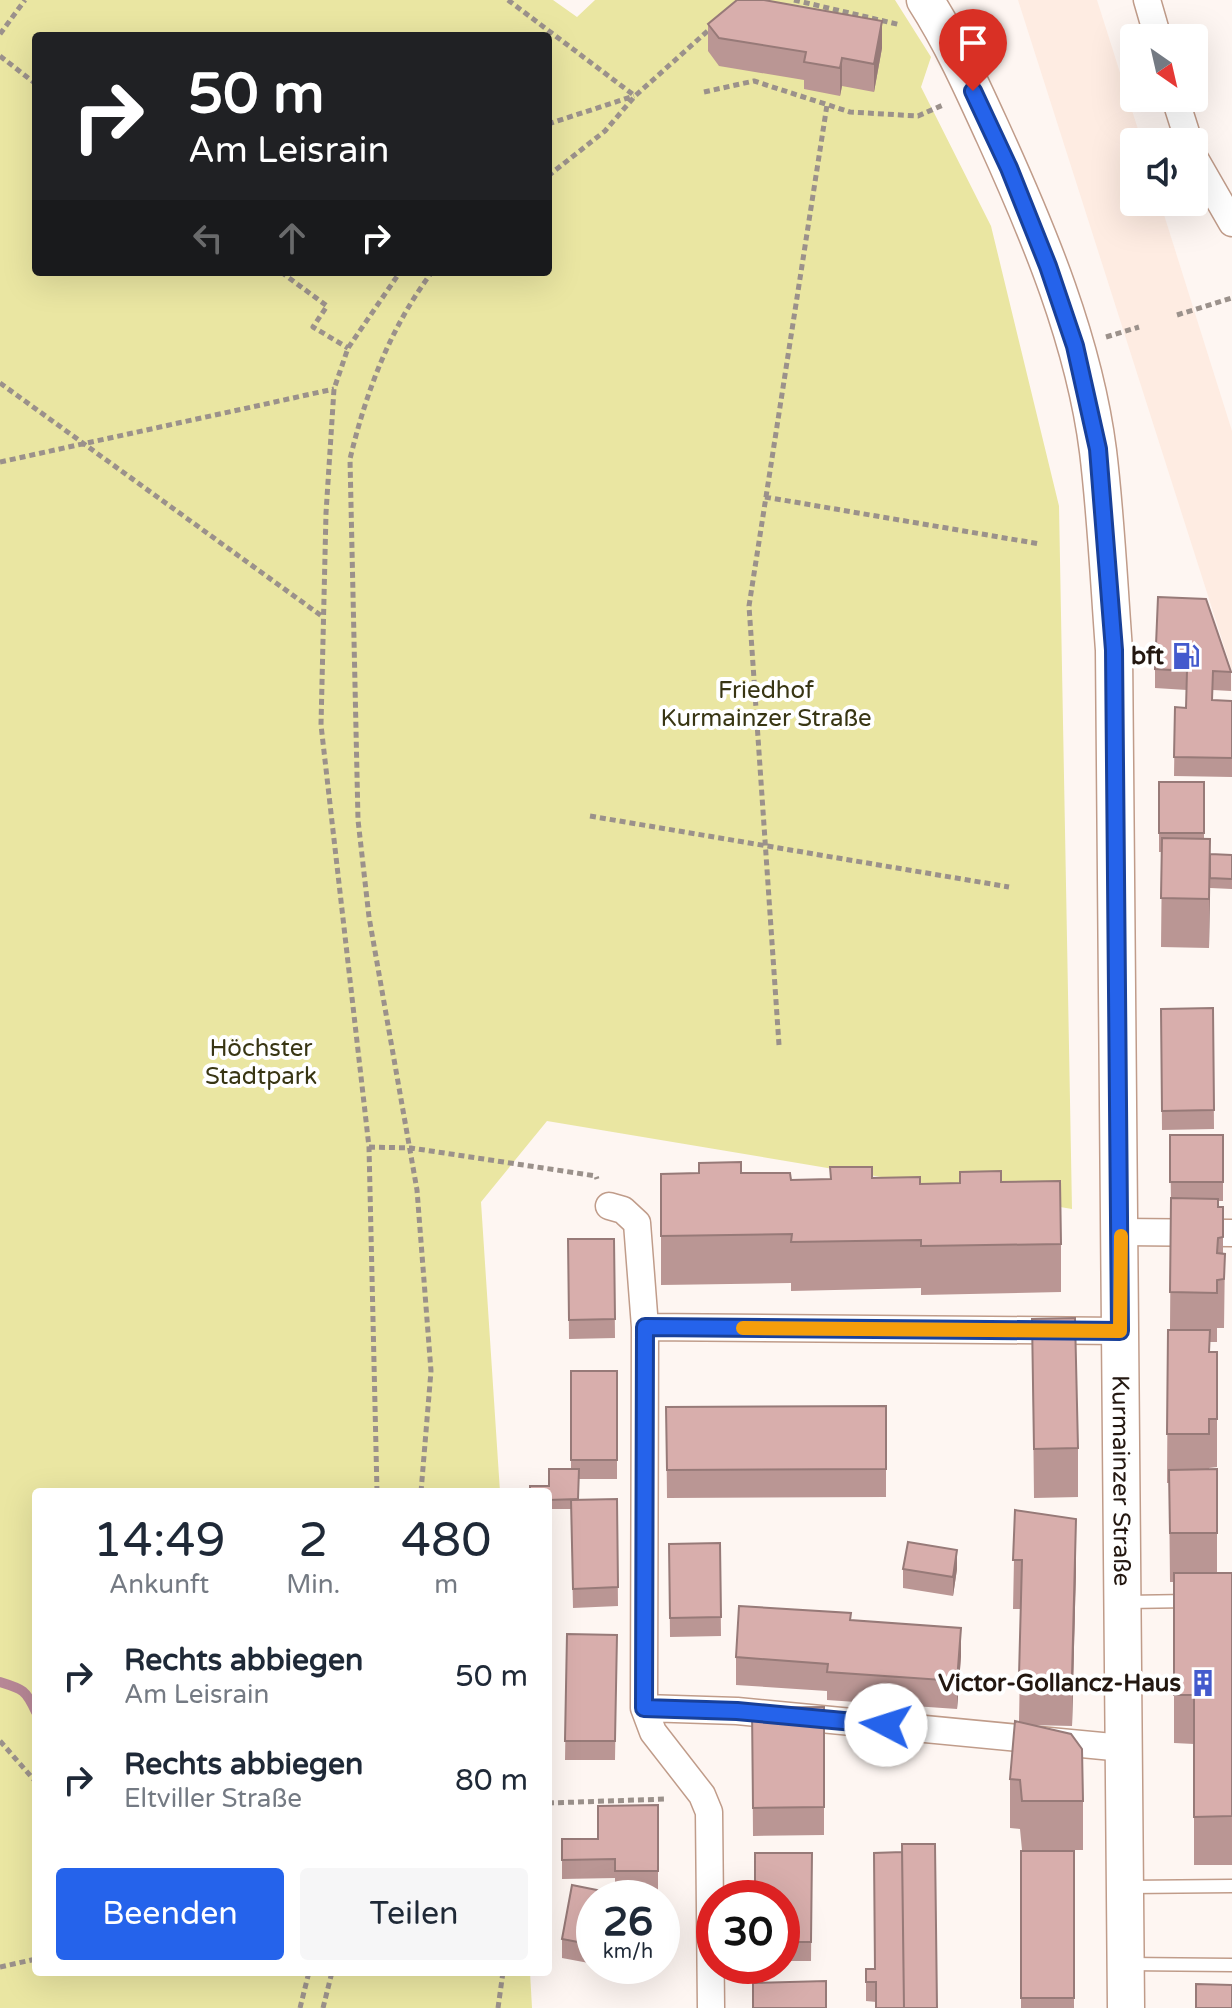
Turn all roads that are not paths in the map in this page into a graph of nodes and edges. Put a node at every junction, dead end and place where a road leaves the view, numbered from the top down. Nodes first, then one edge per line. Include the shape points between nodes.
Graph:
1 (1147, 0) edge
2 (930, 8) edge
3 (1154, 24) edge
4 (1208, 181) edge
5 (1232, 223) edge
6 (609, 1206) road end
7 (1121, 1232) junction
8 (1232, 1233) edge
9 (645, 1327) junction
10 (1120, 1331) junction
11 (1201, 1601) edge
12 (1122, 1602) junction
13 (644, 1708) junction
14 (1123, 1748) junction
15 (1232, 1886) edge
16 (1125, 1887) junction
17 (1126, 1964) junction
18 (1232, 1965) edge
19 (711, 2008) edge
20 (1126, 2008) edge

1 - 3 street
2 - 7 main road, Kurmainzer Straße via 1009,168 1048,266 1075,346 1098,449 1114,650
4 - 5 street
6 - 9 street via 637,1223
7 - 8 street
7 - 10 main road, Kurmainzer Straße
9 - 10 street
9 - 13 street
10 - 12 main road, Kurmainzer Straße
11 - 12 lane
12 - 14 main road, Kurmainzer Straße
13 - 14 street via 737,1711
13 - 19 street via 653,1732 702,1795 709,1812
14 - 16 main road, Kurmainzer Straße
15 - 16 lane
16 - 17 main road, Kurmainzer Straße
17 - 18 lane
17 - 20 main road, Kurmainzer Straße

